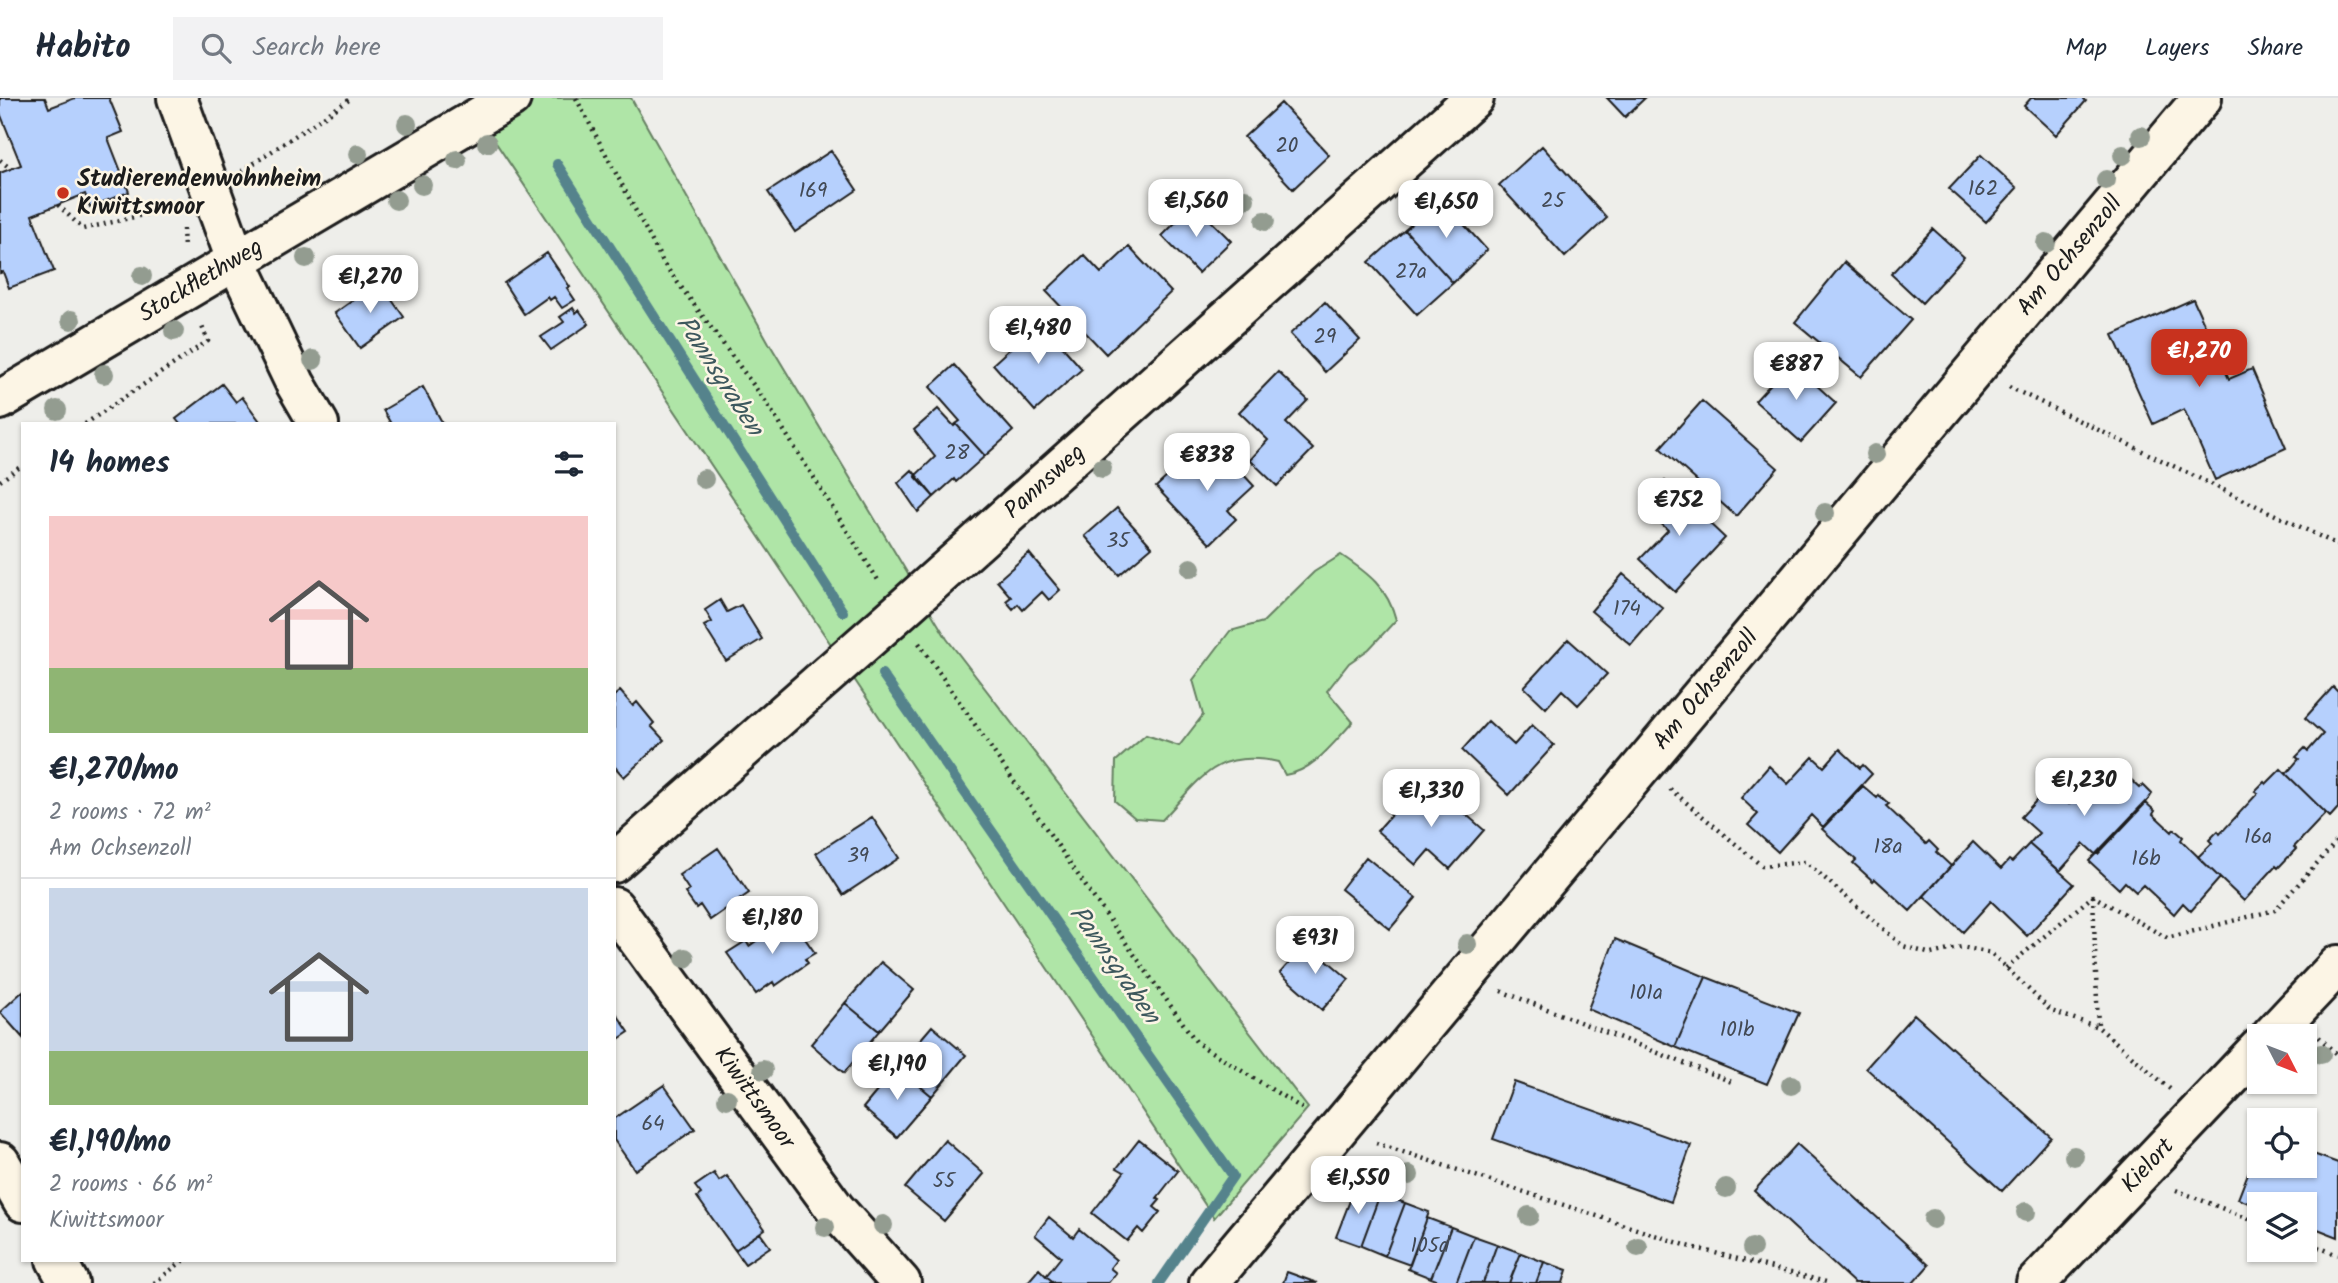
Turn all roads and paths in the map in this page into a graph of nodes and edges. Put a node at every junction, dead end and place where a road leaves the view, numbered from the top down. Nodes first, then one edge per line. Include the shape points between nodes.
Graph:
1 (177, 98) edge
2 (511, 98) edge
3 (576, 98) edge
4 (1474, 98) edge
5 (2202, 98) edge
6 (0, 160) edge
7 (11, 169) dead end
8 (58, 205) dead end
9 (182, 205) dead end
10 (236, 260) junction
11 (1973, 370) junction
12 (0, 400) edge
13 (318, 422) edge
14 (21, 466) edge
15 (0, 481) edge
16 (2338, 545) edge
17 (898, 613) junction
18 (1643, 766) junction
19 (2338, 840) edge
20 (616, 861) edge
21 (2093, 896) junction
22 (616, 910) edge
23 (2338, 965) edge
24 (2006, 968) junction
25 (1465, 977) junction
26 (2282, 1024) edge
27 (2098, 1027) junction
28 (2247, 1061) edge
29 (1732, 1082) dead end
30 (2198, 1113) junction
31 (1339, 1130) junction
32 (0, 1162) edge
33 (2139, 1175) junction
34 (21, 1199) edge
35 (2247, 1218) edge
36 (2317, 1247) edge
37 (2338, 1255) edge
38 (57, 1262) edge
39 (181, 1262) edge
40 (69, 1283) edge
41 (154, 1283) edge
42 (901, 1283) edge
43 (1209, 1283) edge
44 (1830, 1283) edge
45 (2036, 1283) edge

1 - 10 street
2 - 10 street, Stockflethweg
3 - 17 path via 664,264 766,402
4 - 17 street, Pannsweg
5 - 11 street, Am Ochsenzoll
6 - 7 path
8 - 9 path via 83,229
10 - 12 street, Stockflethweg
10 - 13 street
11 - 16 path
11 - 18 street, Am Ochsenzoll
14 - 15 path
17 - 20 street, Pannsweg
17 - 31 path via 1196,1043
18 - 24 path via 1762,866 1806,862 1903,946 1931,954 1962,947 1991,953
18 - 25 street, Am Ochsenzoll
19 - 21 path via 2275,910 2167,938
21 - 24 path
21 - 27 path
22 - 42 street, Kiwittsmoor via 836,1210
23 - 26 street
24 - 27 path via 2050,1011
25 - 29 path
25 - 31 street, Am Ochsenzoll
27 - 30 path
28 - 30 street, Kielort
30 - 33 street, Kielort
31 - 43 street, Am Ochsenzoll
31 - 44 path via 1688,1246
32 - 34 street
33 - 35 path
33 - 45 street, Kielort
36 - 37 path
38 - 40 street
39 - 41 path

